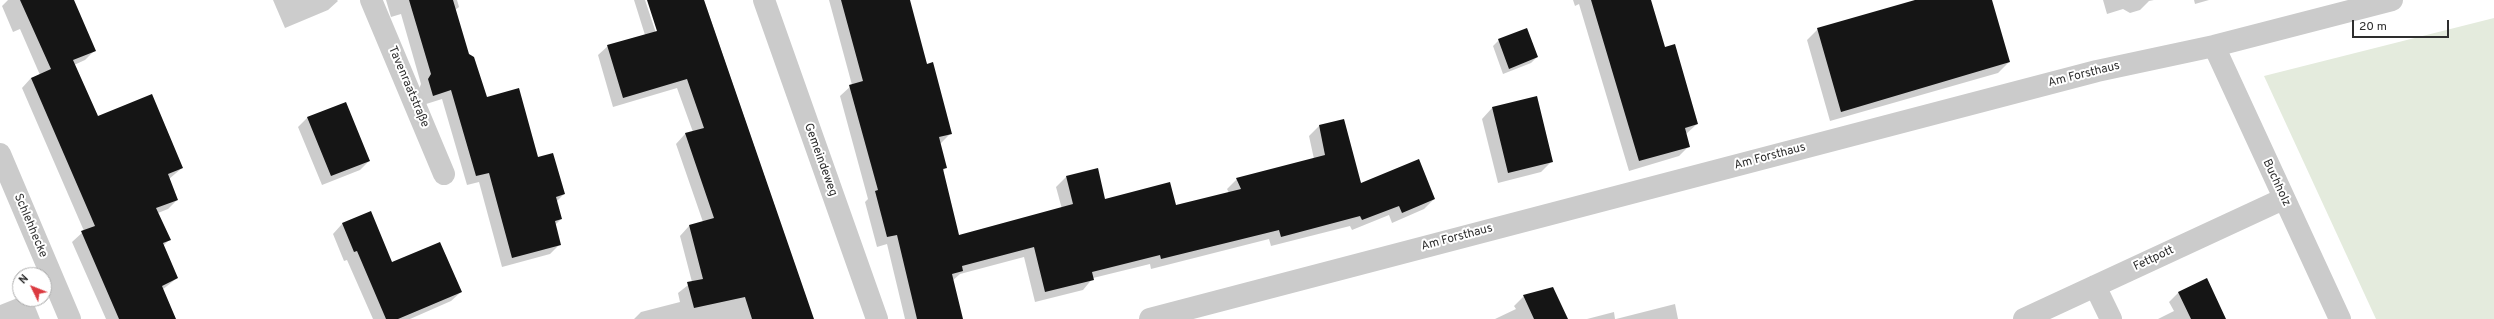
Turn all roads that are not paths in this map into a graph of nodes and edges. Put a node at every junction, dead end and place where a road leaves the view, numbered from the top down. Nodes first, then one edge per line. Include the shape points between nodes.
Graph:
1 (372, 0) edge
2 (764, 0) edge
3 (2392, 0) edge
4 (2214, 46) junction
5 (0, 154) edge
6 (444, 174) dead end
7 (2283, 199) junction
8 (2095, 286) junction
9 (70, 319) edge
10 (877, 319) edge
11 (1150, 319) edge
12 (2024, 319) edge
13 (2111, 319) edge
14 (2340, 319) edge

1 - 6 street, Tavenraatstraße
2 - 10 street, Gemeindeweg
3 - 4 street, Am Forsthaus
4 - 7 street, Buchholz
4 - 11 street, Am Forsthaus via 2097,72
5 - 9 street, Schlehhecke
7 - 8 street, Fettpott
7 - 14 street, Buchholz
8 - 12 street, Fettpott
8 - 13 street

